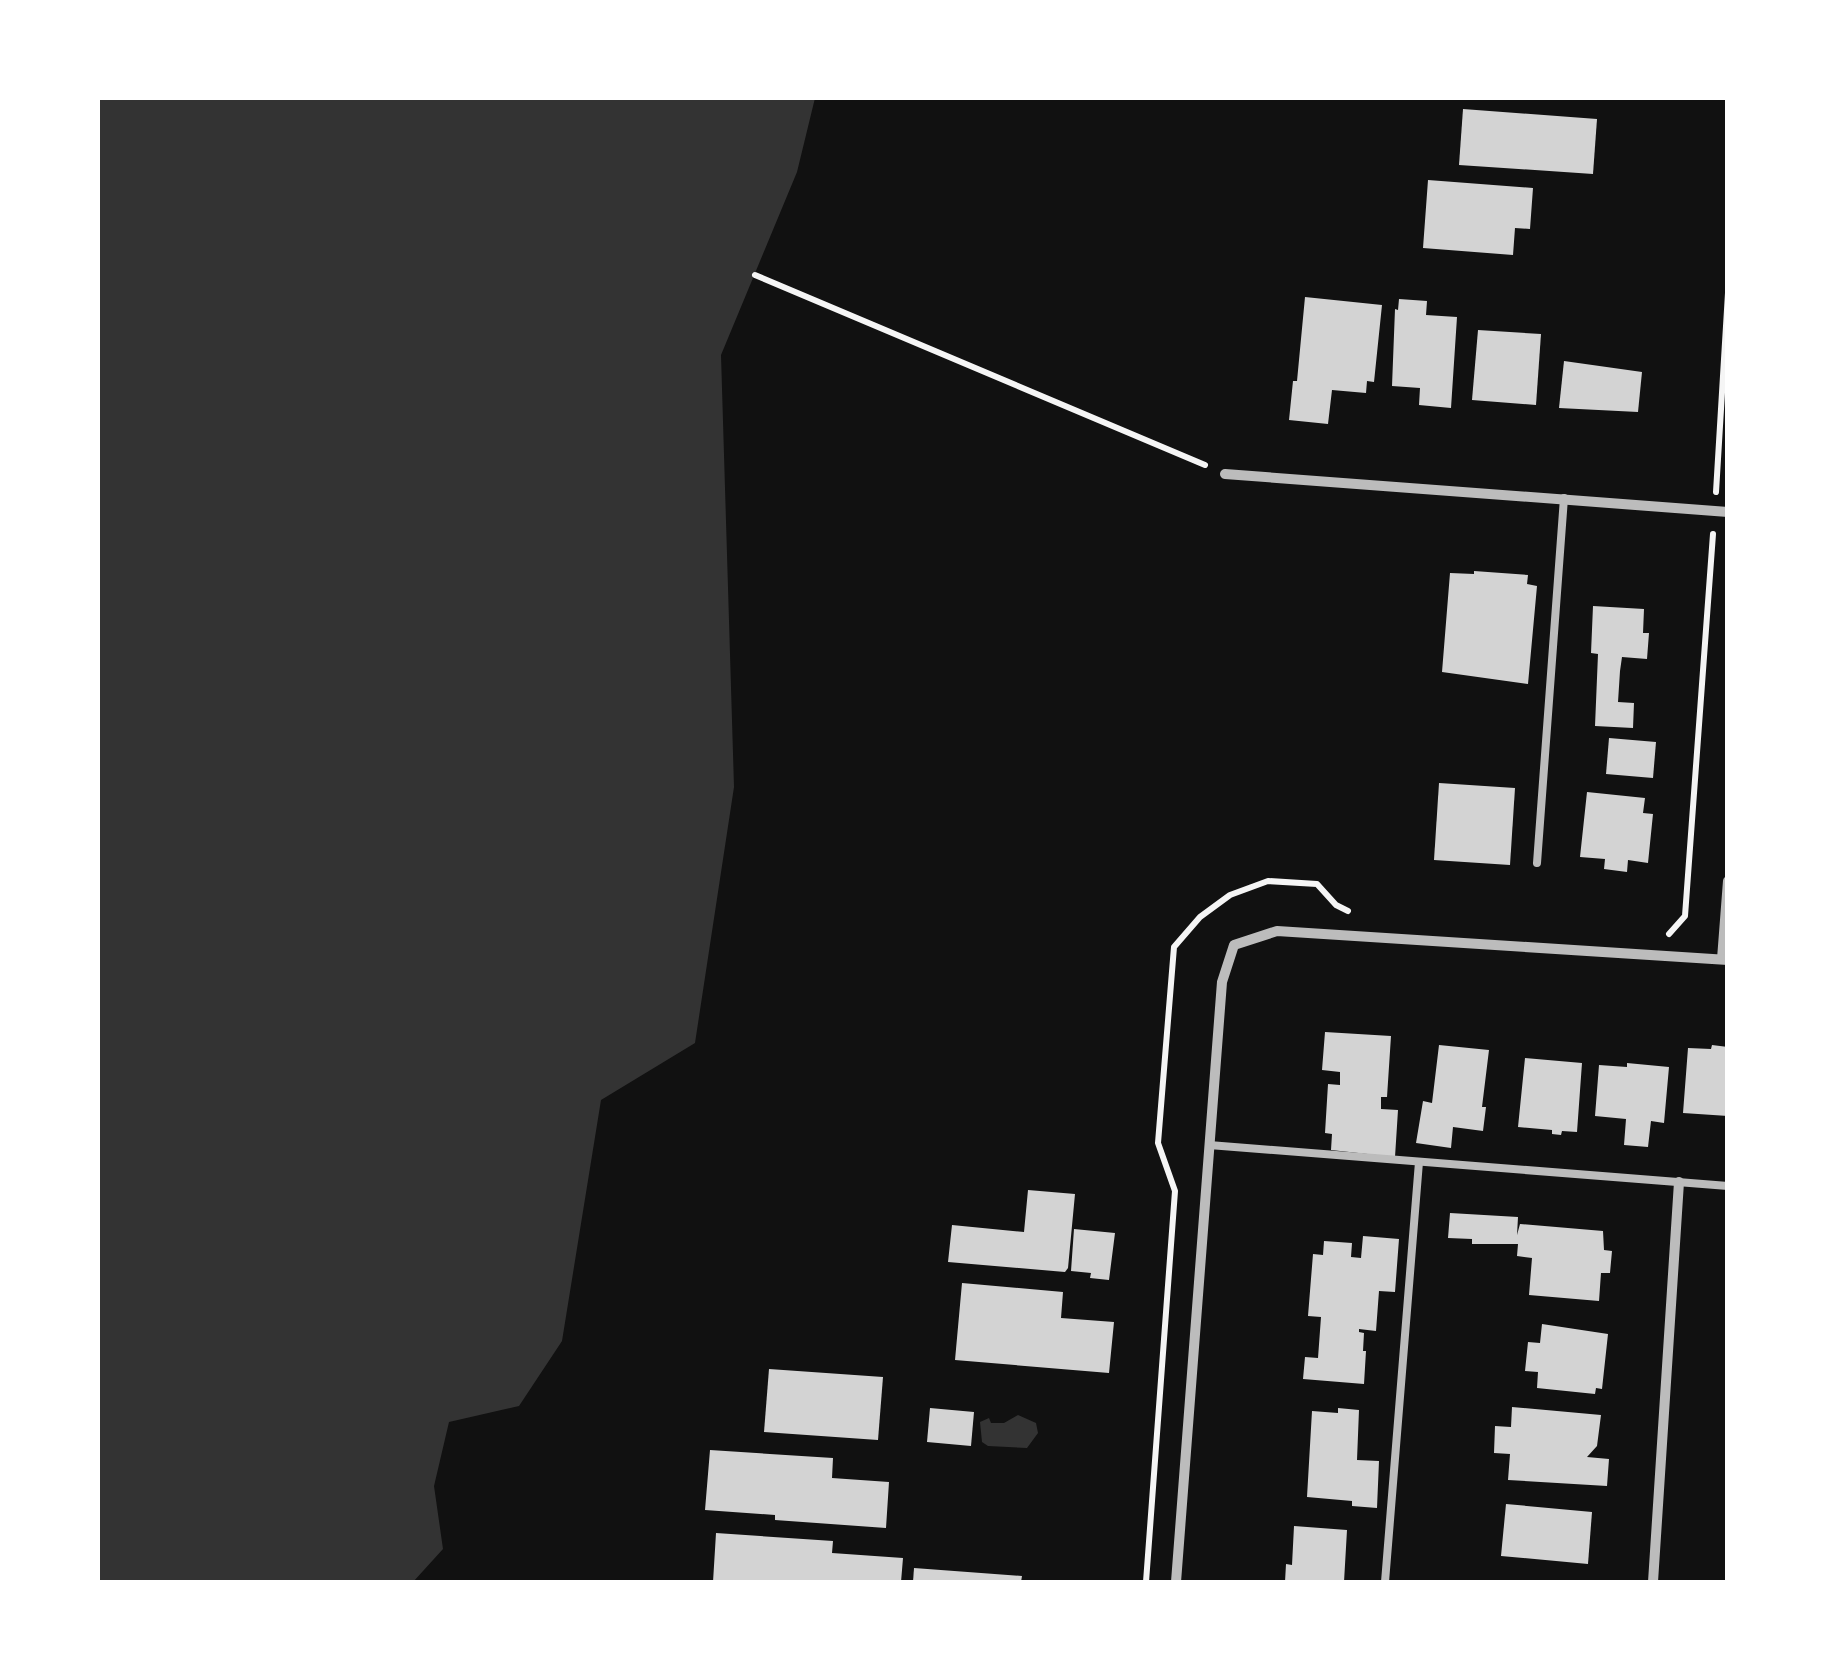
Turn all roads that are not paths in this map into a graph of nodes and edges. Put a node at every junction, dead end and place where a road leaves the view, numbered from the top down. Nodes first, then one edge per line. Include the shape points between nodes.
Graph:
1 (1226, 474) road end
2 (1564, 498) junction
3 (1728, 512) edge
4 (1538, 863) dead end
5 (1728, 881) edge
6 (1725, 960) edge
7 (1208, 1145) junction
8 (1419, 1162) junction
9 (1679, 1182) junction
10 (1728, 1186) edge
11 (1176, 1582) edge
12 (1385, 1582) edge
13 (1653, 1582) edge

1 - 2 street
2 - 3 street
2 - 4 lane
5 - 6 street
6 - 7 street via 1277,931 1234,946 1222,982
7 - 8 lane
7 - 11 street
8 - 9 lane
8 - 12 lane
9 - 10 lane
9 - 13 street

